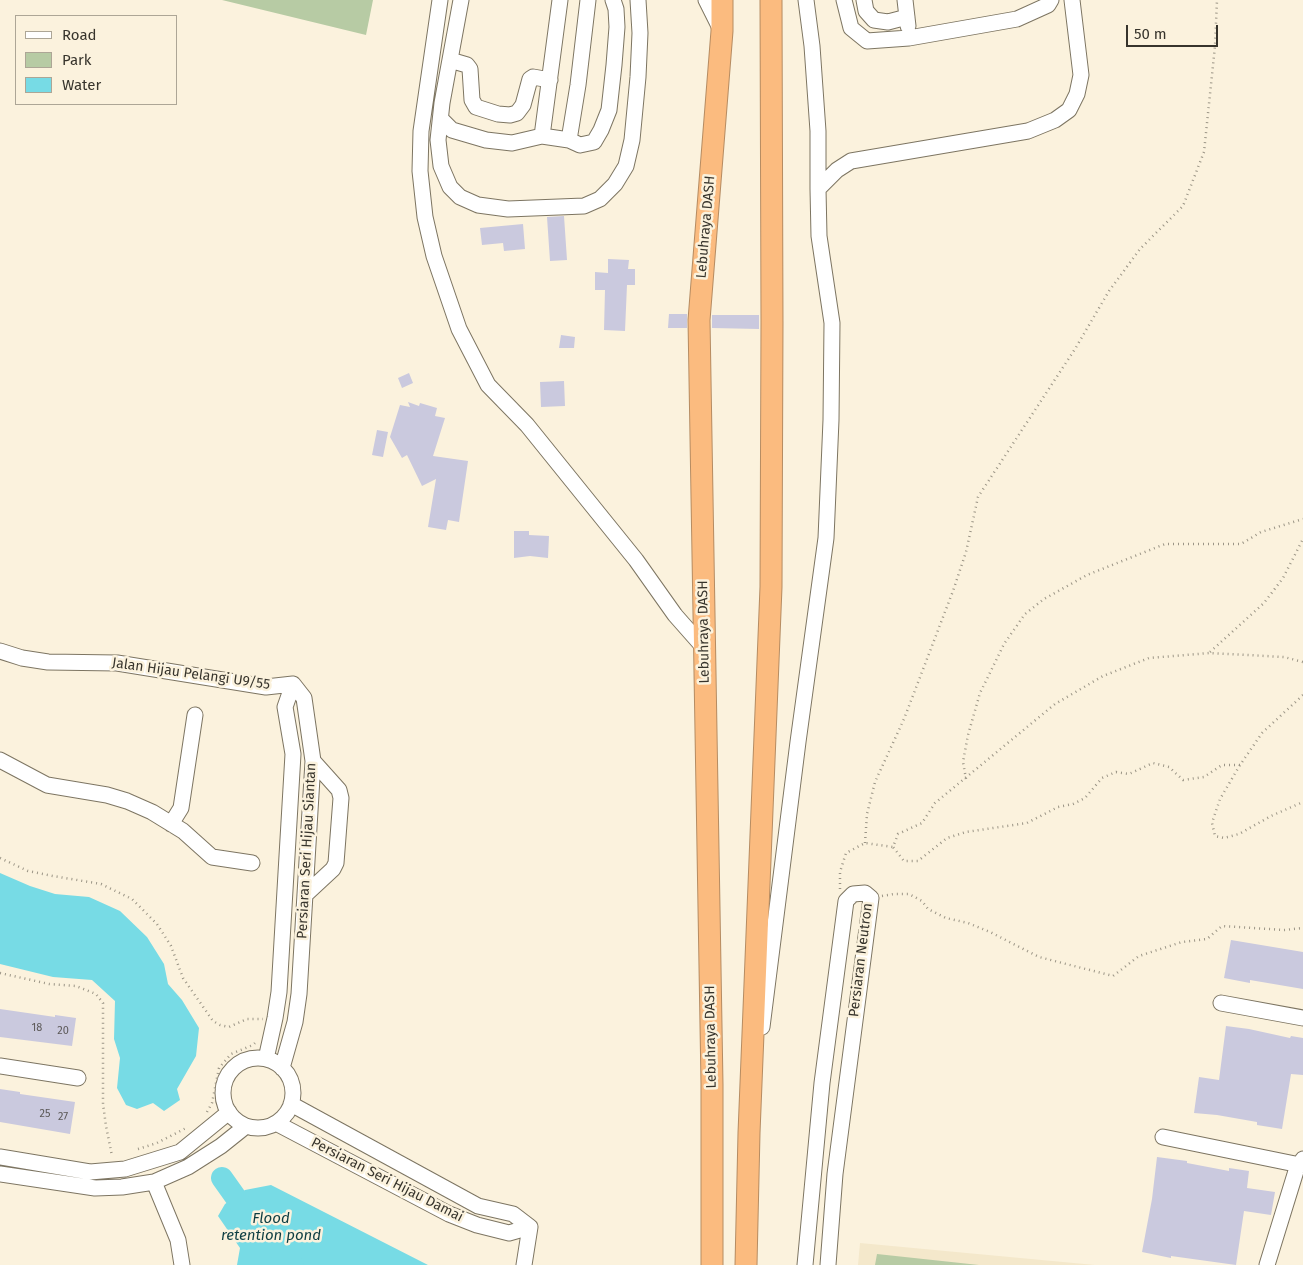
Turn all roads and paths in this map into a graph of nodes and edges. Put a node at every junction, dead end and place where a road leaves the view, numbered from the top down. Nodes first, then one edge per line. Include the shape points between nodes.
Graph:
1 (440, 0) edge
2 (461, 0) edge
3 (560, 0) edge
4 (588, 0) edge
5 (613, 0) edge
6 (638, 0) edge
7 (706, 0) edge
8 (722, 0) edge
9 (771, 0) edge
10 (806, 0) edge
11 (844, 0) edge
12 (864, 0) edge
13 (905, 0) edge
14 (1030, 0) edge
15 (1051, 0) edge
16 (1072, 0) edge
17 (1217, 0) edge
18 (907, 17) junction
19 (1017, 19) junction
20 (722, 31) junction
21 (909, 38) junction
22 (450, 60) junction
23 (550, 80) junction
24 (426, 101) junction
25 (442, 103) junction
26 (441, 118) junction
27 (542, 136) junction
28 (568, 140) junction
29 (818, 189) junction
30 (1303, 519) edge
31 (1303, 539) edge
32 (705, 649) junction
33 (0, 651) edge
34 (1210, 652) junction
35 (1303, 662) edge
36 (293, 684) junction
37 (1303, 695) edge
38 (195, 715) dead end
39 (0, 760) edge
40 (313, 760) junction
41 (1240, 765) junction
42 (966, 779) junction
43 (1303, 802) edge
44 (172, 824) junction
45 (865, 843) junction
46 (893, 846) junction
47 (0, 858) edge
48 (252, 863) dead end
49 (305, 896) junction
50 (871, 898) junction
51 (846, 901) junction
52 (1303, 928) edge
53 (0, 973) edge
54 (1221, 1003) dead end
55 (1303, 1018) edge
56 (264, 1019) dead end
57 (260, 1037) dead end
58 (266, 1059) junction
59 (0, 1066) edge
60 (282, 1068) junction
61 (78, 1078) dead end
62 (291, 1104) junction
63 (229, 1112) junction
64 (205, 1116) dead end
65 (276, 1123) junction
66 (192, 1125) dead end
67 (246, 1126) junction
68 (749, 1133) junction
69 (1163, 1137) dead end
70 (132, 1152) dead end
71 (0, 1157) edge
72 (115, 1161) junction
73 (1301, 1162) edge
74 (0, 1174) edge
75 (154, 1182) junction
76 (530, 1227) junction
77 (182, 1265) edge
78 (524, 1265) edge
79 (712, 1265) edge
80 (746, 1265) edge
81 (805, 1265) edge
82 (828, 1265) edge
83 (1267, 1265) edge

1 - 24 street
2 - 22 street
3 - 23 street
4 - 28 street
5 - 28 street via 617,27 609,110 594,142 580,145
6 - 26 street via 640,33 632,140 626,166 600,199 584,206 508,209 478,205 460,197 450,187 441,166 438,140
7 - 20 street
8 - 20 highway, Lebuhraya DASH
9 - 68 highway via 771,586
10 - 29 street via 818,131
11 - 21 street via 851,28 867,41
12 - 18 street via 866,11 874,20 888,22
13 - 18 street
14 - 19 street
15 - 19 street via 1048,5
16 - 29 street via 1081,75 1069,110 1055,120 1028,131 850,161
17 - 45 path via 1204,152 1183,206 1140,249 1109,291 978,497 966,552 953,591 876,782 867,814
18 - 21 street
19 - 21 street
20 - 32 highway, Lebuhraya DASH via 699,320
22 - 23 street via 470,69 472,100 476,107 498,114 517,113 533,77
22 - 25 street
23 - 27 street
24 - 25 street
24 - 32 street via 420,171 425,216 434,256 459,329 488,385 527,425
25 - 26 street
26 - 27 street via 452,130 486,140 512,143
27 - 28 street
29 - 68 street via 819,236 832,323 826,538
30 - 42 path via 1261,532 1242,544 1165,544 1087,575 1044,599 1025,614 1004,644 980,693 963,762
31 - 34 path via 1283,578 1264,603
32 - 79 highway, Lebuhraya DASH
33 - 36 street, Jalan Hijau Pelangi U9/55 via 48,662 117,663 266,686
34 - 35 path via 1284,657
34 - 42 path via 1149,658 1103,676 1055,704
36 - 40 street, Persiaran Seri Hijau Siantan via 304,698
36 - 58 street, Persiaran Seri Hijau Siantan via 285,707 293,754 279,992
37 - 41 path via 1262,733
38 - 44 street via 181,808
39 - 44 street via 47,785 127,801
40 - 49 street, Persiaran Seri Hijau Siantan
40 - 49 street via 339,790 340,817 336,863
41 - 43 path via 1220,799 1212,823 1215,836 1224,838 1238,834
41 - 46 path via 1222,765 1204,777 1183,780 1169,768 1153,763 1129,774 1116,772 1102,778 1085,798 1027,823 966,832 948,838 918,861 904,861
42 - 46 path via 936,804 922,823 898,834
44 - 48 street via 212,857
45 - 46 path
45 - 51 path via 846,853 840,872 840,891
47 - 56 path via 28,870 101,884 132,898 157,924 171,946 183,978 213,1022 229,1027 246,1019
49 - 60 street, Persiaran Seri Hijau Siantan via 299,994
50 - 51 street, Persiaran Neutron via 866,893 853,894
50 - 52 path via 909,894 946,918 990,932 1039,957 1113,976 1139,956 1182,942 1207,939 1222,926
50 - 82 street, Persiaran Neutron via 835,1174
51 - 81 street, Persiaran Neutron via 822,1082
53 - 72 path via 49,984 76,986 96,994 103,1003 103,1104
54 - 55 street
57 - 64 path via 253,1045 231,1054 219,1068 212,1103
58 - 60 street
58 - 63 street via 243,1061 226,1078 224,1102
59 - 61 street
60 - 62 street via 291,1081
62 - 65 street
62 - 76 street, Persiaran Seri Hijau Damai via 478,1206 513,1214
63 - 67 street
63 - 72 street via 180,1152 125,1169
65 - 67 street via 256,1128
65 - 76 street, Persiaran Seri Hijau Damai via 449,1214 509,1233
66 - 70 path
67 - 75 street via 188,1167
68 - 80 highway
69 - 73 street
71 - 72 street via 90,1172
73 - 83 street
74 - 75 street via 95,1188
75 - 77 street via 178,1240
76 - 78 street

